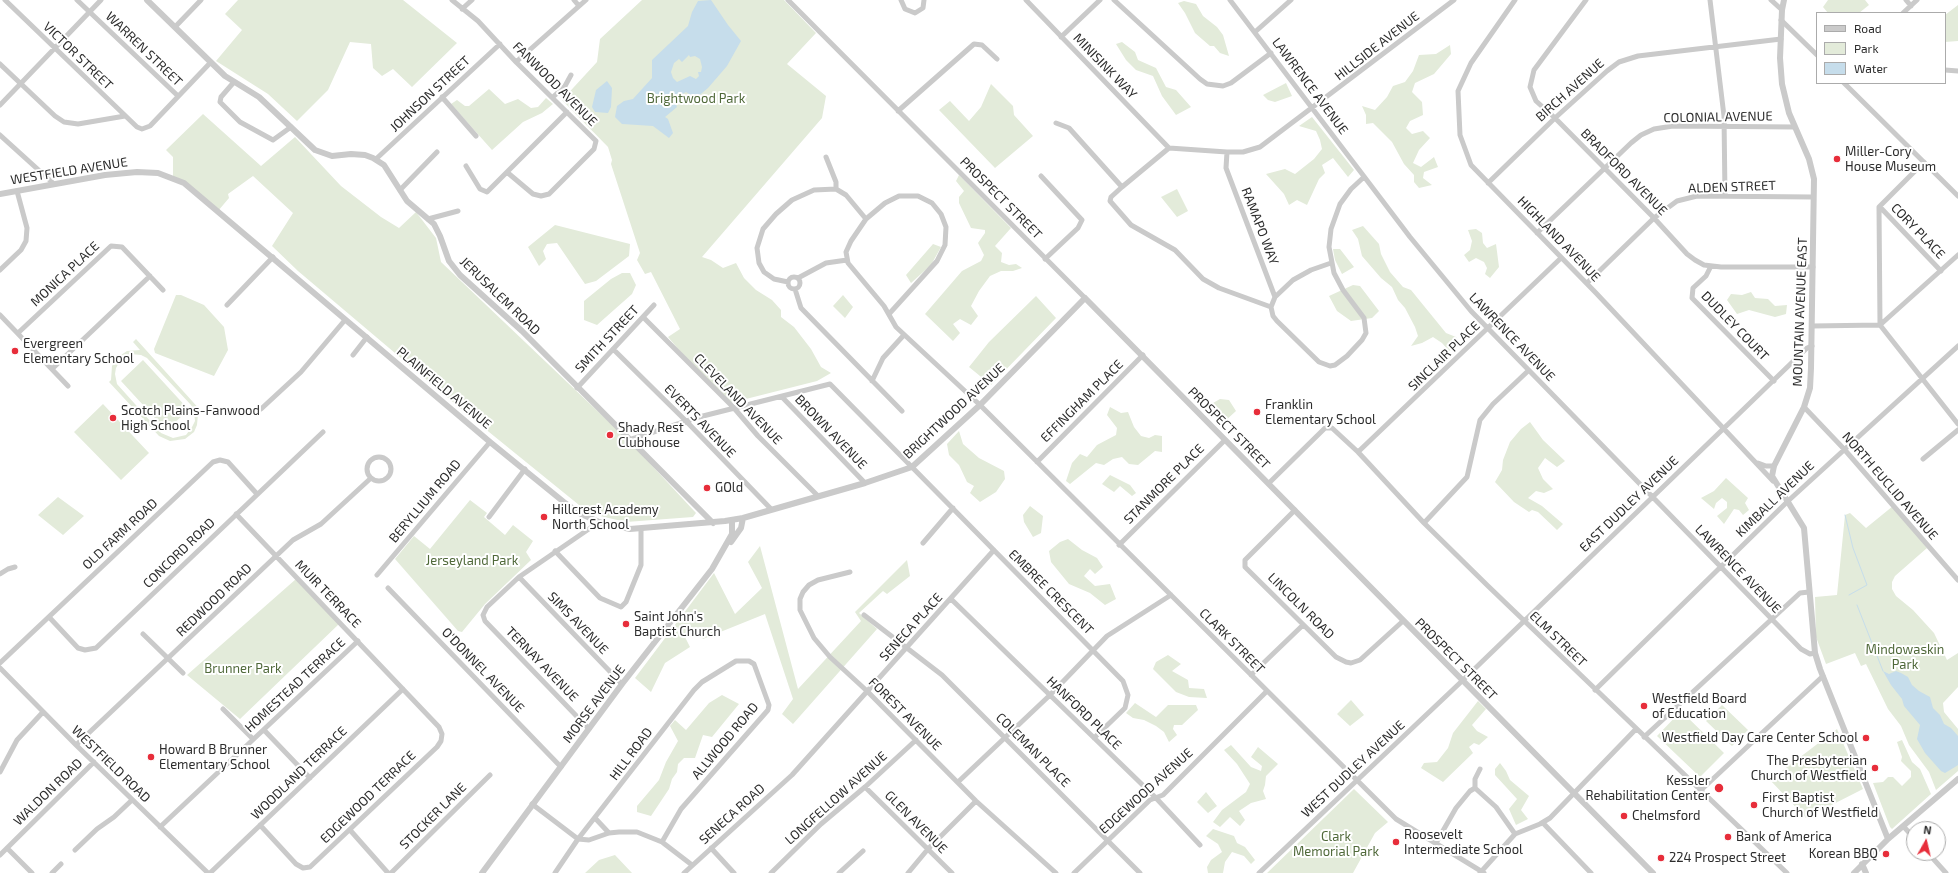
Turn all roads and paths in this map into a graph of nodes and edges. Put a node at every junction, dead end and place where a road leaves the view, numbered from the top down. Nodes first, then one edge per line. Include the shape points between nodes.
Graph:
1 (5, 0) edge
2 (77, 0) edge
3 (101, 0) edge
4 (147, 0) edge
5 (201, 0) edge
6 (452, 0) edge
7 (472, 0) edge
8 (574, 0) edge
9 (586, 0) edge
10 (788, 0) edge
11 (901, 0) edge
12 (924, 0) edge
13 (1026, 0) edge
14 (1100, 0) edge
15 (1114, 0) edge
16 (1230, 0) edge
17 (1291, 0) edge
18 (1454, 0) edge
19 (1515, 0) edge
20 (1586, 0) edge
21 (1710, 0) edge
22 (1771, 0) edge
23 (1784, 0) edge
24 (1906, 0) edge
25 (1917, 0) edge
26 (579, 6) junction
27 (1911, 6) junction
28 (462, 8) junction
29 (1782, 10) junction
30 (90, 12) junction
31 (1904, 12) edge
32 (1781, 20) junction
33 (175, 27) junction
34 (1255, 32) junction
35 (1061, 37) junction
36 (1781, 39) junction
37 (500, 44) junction
38 (1716, 46) junction
39 (55, 48) junction
40 (1271, 53) junction
41 (1816, 55) edge
42 (997, 59) dead end
43 (211, 62) junction
44 (516, 62) junction
45 (0, 64) edge
46 (1946, 70) edge
47 (1958, 71) edge
48 (571, 75) dead end
49 (234, 82) junction
50 (21, 84) junction
51 (1845, 84) edge
52 (178, 96) junction
53 (442, 97) junction
54 (553, 97) junction
55 (0, 105) edge
56 (1313, 108) junction
57 (898, 111) junction
58 (567, 112) junction
59 (125, 116) junction
60 (1555, 118) junction
61 (1056, 123) dead end
62 (1725, 126) junction
63 (291, 127) junction
64 (1795, 127) junction
65 (0, 135) edge
66 (476, 136) dead end
67 (1169, 148) junction
68 (437, 152) dead end
69 (1227, 152) junction
70 (826, 157) dead end
71 (376, 159) junction
72 (1924, 162) junction
73 (466, 166) dead end
74 (1605, 168) junction
75 (508, 173) junction
76 (165, 175) joint
77 (1041, 176) dead end
78 (1364, 177) junction
79 (1488, 183) junction
80 (54, 184) junction
81 (1122, 187) junction
82 (836, 189) junction
83 (400, 190) junction
84 (17, 191) junction
85 (0, 194) edge
86 (1724, 196) junction
87 (1958, 196) edge
88 (1813, 197) junction
89 (1880, 207) junction
90 (458, 210) dead end
91 (1654, 218) junction
92 (428, 219) junction
93 (866, 219) junction
94 (1537, 233) junction
95 (1958, 255) edge
96 (273, 257) junction
97 (1561, 258) junction
98 (1046, 259) junction
99 (847, 260) junction
100 (1331, 263) junction
101 (1711, 266) junction
102 (1812, 266) junction
103 (0, 270) edge
104 (1941, 271) junction
105 (150, 276) junction
106 (798, 278) junction
107 (788, 282) junction
108 (1586, 283) junction
109 (795, 289) junction
110 (163, 290) dead end
111 (1274, 297) junction
112 (1085, 298) junction
113 (227, 305) dead end
114 (654, 305) dead end
115 (1271, 307) junction
116 (889, 314) junction
117 (0, 315) edge
118 (643, 317) junction
119 (345, 320) junction
120 (1880, 325) junction
121 (1812, 326) junction
122 (1488, 329) junction
123 (18, 333) junction
124 (903, 336) junction
125 (367, 337) junction
126 (1812, 346) junction
127 (1958, 346) edge
128 (613, 349) junction
129 (353, 355) dead end
130 (1143, 355) junction
131 (52, 369) junction
132 (1528, 370) junction
133 (1922, 378) junction
134 (872, 381) junction
135 (1774, 381) junction
136 (68, 386) dead end
137 (577, 388) junction
138 (782, 397) junction
139 (980, 405) junction
140 (1804, 407) junction
141 (734, 408) junction
142 (261, 409) dead end
143 (902, 411) dead end
144 (686, 421) junction
145 (1958, 424) edge
146 (1725, 428) junction
147 (1958, 430) edge
148 (323, 432) dead end
149 (629, 440) junction
150 (1225, 440) junction
151 (490, 442) junction
152 (1844, 449) junction
153 (1358, 452) junction
154 (1923, 459) dead end
155 (1037, 462) junction
156 (1757, 462) junction
157 (1774, 466) junction
158 (912, 467) junction
159 (525, 469) junction
160 (371, 478) junction
161 (1773, 481) junction
162 (865, 483) junction
163 (1269, 483) junction
164 (257, 494) junction
165 (818, 496) junction
166 (1652, 496) junction
167 (1788, 501) junction
168 (953, 508) junction
169 (771, 510) junction
170 (1295, 510) junction
171 (236, 514) junction
172 (490, 517) dead end
173 (743, 518) junction
174 (732, 520) junction
175 (599, 522) junction
176 (713, 523) junction
177 (1424, 524) junction
178 (641, 528) junction
179 (923, 543) dead end
180 (1119, 545) junction
181 (725, 548) junction
182 (994, 550) junction
183 (555, 551) junction
184 (276, 556) junction
185 (15, 567) dead end
186 (1721, 568) junction
187 (850, 572) dead end
188 (0, 574) edge
189 (377, 576) dead end
190 (519, 577) junction
191 (1958, 580) edge
192 (388, 588) dead end
193 (1809, 592) junction
194 (1171, 595) junction
195 (951, 599) junction
196 (864, 615) dead end
197 (49, 617) junction
198 (1772, 619) junction
199 (1403, 620) junction
200 (1524, 621) junction
201 (1303, 625) junction
202 (144, 634) dead end
203 (358, 641) junction
204 (907, 647) junction
205 (1093, 650) junction
206 (1815, 653) junction
207 (169, 658) junction
208 (736, 661) joint
209 (0, 663) edge
210 (0, 668) edge
211 (183, 673) dead end
212 (1251, 675) junction
213 (1823, 676) junction
214 (1462, 681) junction
215 (622, 684) junction
216 (403, 689) junction
217 (1595, 690) junction
218 (867, 691) junction
219 (1266, 692) junction
220 (1050, 696) junction
221 (223, 709) dead end
222 (43, 712) junction
223 (589, 729) junction
224 (1636, 729) junction
225 (264, 730) junction
226 (1644, 737) junction
227 (1005, 738) junction
228 (1094, 738) junction
229 (253, 739) junction
230 (916, 740) junction
231 (76, 745) junction
232 (94, 762) junction
233 (561, 767) junction
234 (1480, 769) dead end
235 (0, 772) edge
236 (795, 772) joint
237 (490, 775) dead end
238 (310, 778) junction
239 (1958, 779) edge
240 (1356, 781) junction
241 (958, 782) junction
242 (865, 787) junction
243 (1475, 788) junction
244 (1700, 791) junction
245 (1574, 792) junction
246 (1156, 798) junction
247 (132, 800) junction
248 (976, 801) junction
249 (532, 804) junction
250 (595, 818) junction
251 (1543, 823) junction
252 (260, 825) junction
253 (160, 827) junction
254 (1904, 827) joint
255 (350, 830) junction
256 (609, 833) junction
257 (1515, 834) junction
258 (578, 839) junction
259 (1888, 839) junction
260 (1108, 840) junction
261 (662, 842) junction
262 (1436, 843) junction
263 (1200, 845) dead end
264 (7, 848) junction
265 (711, 848) junction
266 (928, 849) junction
267 (75, 850) dead end
268 (863, 851) dead end
269 (0, 855) edge
270 (1935, 861) edge
271 (61, 864) dead end
272 (1862, 864) junction
273 (692, 865) junction
274 (774, 872) edge
275 (1482, 872) edge
276 (32, 873) edge
277 (52, 873) edge
278 (209, 873) edge
279 (389, 873) edge
280 (482, 873) edge
281 (555, 873) edge
282 (684, 873) edge
283 (734, 873) edge
284 (838, 873) edge
285 (908, 873) edge
286 (952, 873) edge
287 (1056, 873) edge
288 (1074, 873) edge
289 (1140, 873) edge
290 (1259, 873) edge
291 (1591, 873) edge
292 (1653, 873) edge
293 (1787, 873) edge
294 (1854, 873) edge
295 (1866, 873) edge
296 (1946, 873) edge

1 - 39 street, VICTOR STREET
2 - 30 street, WARREN STREET
3 - 30 street
4 - 33 street
5 - 33 street
6 - 28 street, FANWOOD AVENUE
7 - 28 street
8 - 26 street
9 - 26 street
10 - 57 street, PROSPECT STREET
11 - 12 street via 905,9 915,12 922,8
13 - 35 street, MINISINK WAY
14 - 35 street
15 - 40 street via 1208,84 1223,86 1232,83
16 - 34 street, LAWRENCE AVENUE
17 - 34 street
18 - 56 street, HILLSIDE AVENUE
19 - 79 street, HIGHLAND AVENUE via 1471,63 1458,91 1458,124 1463,145 1471,165
20 - 60 street, BRADFORD AVENUE via 1535,68 1531,79 1531,90 1536,101
21 - 38 street
22 - 29 street
23 - 29 street, MOUNTAIN AVENUE EAST
24 - 27 street
25 - 27 street
26 - 44 street
27 - 31 street
28 - 37 street, FANWOOD AVENUE
29 - 32 street, MOUNTAIN AVENUE EAST
30 - 39 street
30 - 52 street, WARREN STREET
32 - 36 street, MOUNTAIN AVENUE EAST
32 - 41 street
33 - 43 street
34 - 40 street, LAWRENCE AVENUE
35 - 67 street, MINISINK WAY
36 - 38 street, BIRCH AVENUE
36 - 64 street, MOUNTAIN AVENUE EAST via 1782,84
37 - 44 street, FANWOOD AVENUE
37 - 53 street, JOHNSON STREET
38 - 60 street, BIRCH AVENUE via 1625,60 1607,71
38 - 62 street
39 - 50 street
39 - 59 street, VICTOR STREET
40 - 56 street, LAWRENCE AVENUE
42 - 57 street via 982,45 974,44
43 - 49 street
43 - 52 street
44 - 54 street, FANWOOD AVENUE
45 - 50 street
46 - 47 street
48 - 54 street via 565,86
49 - 63 street via 259,97
49 - 63 street via 221,97 220,102 240,122 273,140
50 - 55 street
50 - 59 street via 57,118 67,123 78,124
51 - 72 street
52 - 59 street, VICTOR STREET via 147,128 137,127
53 - 66 street
53 - 71 street, JOHNSON STREET
54 - 58 street, FANWOOD AVENUE
56 - 69 street, HILLSIDE AVENUE via 1260,147 1243,152
56 - 78 street, LAWRENCE AVENUE
57 - 98 street, PROSPECT STREET
58 - 75 street
58 - 75 street, FANWOOD AVENUE via 594,139 594,149 549,194 542,196 533,194
60 - 74 street, BRADFORD AVENUE
60 - 79 street, BIRCH AVENUE
61 - 81 street via 1069,128
62 - 64 street, COLONIAL AVENUE
62 - 74 street, COLONIAL AVENUE via 1673,126 1654,129 1636,139
62 - 86 street
63 - 71 street via 312,148 322,154 360,154
64 - 88 street, MOUNTAIN AVENUE EAST via 1812,169
65 - 80 street
67 - 69 street, HILLSIDE AVENUE
67 - 81 street
68 - 83 street
69 - 111 street, RAMAPO WAY via 1226,168
70 - 82 street via 836,182
71 - 83 street, JERUSALEM ROAD via 387,168
72 - 87 street
72 - 89 street
73 - 75 street via 484,192 490,191
74 - 91 street, BRADFORD AVENUE
74 - 94 street, COLONIAL AVENUE
76 - 80 street, WESTFIELD AVENUE via 137,172
76 - 96 street, PLAINFIELD AVENUE via 194,190
77 - 98 street via 1082,220 1078,228
78 - 100 street via 1351,189 1336,212 1330,238
78 - 122 street, LAWRENCE AVENUE via 1410,237
79 - 94 street, HIGHLAND AVENUE
80 - 84 street, WESTFIELD AVENUE
81 - 115 street via 1111,197 1110,202 1132,225 1176,250 1203,279
82 - 93 street via 846,195
82 - 107 street via 814,190 799,196 776,214 761,232 757,252 760,266 772,278
83 - 92 street, JERUSALEM ROAD via 413,207
84 - 85 street, WESTFIELD AVENUE
84 - 103 street via 27,228 26,241 21,250
86 - 88 street, ALDEN STREET
86 - 91 street, ALDEN STREET via 1683,199 1671,204
88 - 102 street, MOUNTAIN AVENUE EAST
89 - 104 street, CORY PLACE
89 - 120 street
90 - 92 street
91 - 101 street, BRADFORD AVENUE via 1687,254 1700,263
91 - 108 street, ALDEN STREET
92 - 137 street, JERUSALEM ROAD via 437,229 449,261 460,276 522,331
93 - 99 street via 847,247
93 - 116 street via 891,199 910,194 932,203 945,222 946,240 940,257
94 - 97 street, HIGHLAND AVENUE
95 - 104 street
96 - 113 street
96 - 119 street, PLAINFIELD AVENUE
97 - 108 street, HIGHLAND AVENUE
97 - 122 street, SINCLAIR PLACE
98 - 112 street, PROSPECT STREET
99 - 106 street via 826,263
99 - 116 street
100 - 111 street via 1302,274
100 - 115 street via 1343,290 1364,318 1366,330 1362,340 1341,361 1330,366 1320,362 1277,321
101 - 102 street, BRADFORD AVENUE
101 - 135 street, DUDLEY COURT via 1706,276 1693,288 1691,294 1694,301
102 - 121 street, MOUNTAIN AVENUE EAST
104 - 120 street
105 - 110 street, MONICA PLACE
105 - 123 street, MONICA PLACE via 122,247 111,246
105 - 131 street
106 - 107 street via 792,278
106 - 109 street via 800,285
107 - 109 street via 790,287
108 - 146 street, HIGHLAND AVENUE
109 - 134 street via 801,308
111 - 115 street
112 - 130 street, PROSPECT STREET
112 - 139 street, BRIGHTWOOD AVENUE
114 - 118 street, SMITH STREET
116 - 124 street, CLARK STREET
117 - 123 street
118 - 128 street, SMITH STREET
118 - 141 street, CLEVELAND AVENUE
119 - 125 street, PLAINFIELD AVENUE
119 - 142 street via 301,372
120 - 121 street
120 - 133 street
121 - 126 street, MOUNTAIN AVENUE EAST
122 - 132 street, LAWRENCE AVENUE
122 - 153 street, SINCLAIR PLACE
123 - 131 street
124 - 134 street via 883,358
124 - 139 street, CLARK STREET
125 - 129 street
125 - 151 street, PLAINFIELD AVENUE
126 - 135 street, EAST DUDLEY AVENUE
126 - 140 street, MOUNTAIN AVENUE EAST via 1810,388
127 - 133 street, KIMBALL AVENUE
128 - 137 street, SMITH STREET
128 - 144 street, EVERTS AVENUE
130 - 150 street, PROSPECT STREET
130 - 155 street, EFFINGHAM PLACE
131 - 136 street
132 - 166 street, LAWRENCE AVENUE
132 - 177 street via 1480,420 1467,478
133 - 145 street
133 - 152 street, KIMBALL AVENUE
134 - 143 street
135 - 146 street, EAST DUDLEY AVENUE
137 - 149 street, JERUSALEM ROAD
138 - 141 street
138 - 158 street via 830,384
138 - 162 street, BROWN AVENUE
139 - 155 street, CLARK STREET
139 - 158 street, BRIGHTWOOD AVENUE
140 - 152 street, NORTH EUCLID AVENUE
140 - 157 street, MOUNTAIN AVENUE EAST
141 - 144 street
141 - 165 street, CLEVELAND AVENUE
144 - 149 street
144 - 169 street, EVERTS AVENUE
146 - 156 street, HIGHLAND AVENUE
146 - 166 street, EAST DUDLEY AVENUE
147 - 154 street
148 - 164 street, CONCORD ROAD
149 - 176 street, JERUSALEM ROAD
150 - 163 street, PROSPECT STREET
150 - 180 street, STANMORE PLACE
151 - 159 street, PLAINFIELD AVENUE
151 - 189 street, BERYLLIUM ROAD
152 - 167 street, KIMBALL AVENUE
152 - 191 street, NORTH EUCLID AVENUE
153 - 163 street, ELM STREET via 1332,428 1325,428
153 - 177 street, ELM STREET
155 - 180 street, CLARK STREET
156 - 157 street
156 - 161 street, HIGHLAND AVENUE
157 - 161 street, MOUNTAIN AVENUE EAST
158 - 162 street, BRIGHTWOOD AVENUE
158 - 168 street, EMBREE CRESCENT
159 - 172 street
159 - 175 street, PLAINFIELD AVENUE via 572,508
160 - 160 street via 380,481 386,478 391,471 387,461 378,458 370,462 367,469
160 - 184 street, REDWOOD ROAD via 321,524 293,540
161 - 167 street
162 - 165 street, BRIGHTWOOD AVENUE
163 - 170 street, PROSPECT STREET
164 - 171 street, CONCORD ROAD
164 - 197 street, OLD FARM ROAD via 228,462 213,462
165 - 169 street, BRIGHTWOOD AVENUE
166 - 186 street, LAWRENCE AVENUE
166 - 200 street, EAST DUDLEY AVENUE
167 - 186 street, KIMBALL AVENUE
167 - 193 street via 1804,528
168 - 179 street
168 - 182 street, EMBREE CRESCENT
169 - 173 street, BRIGHTWOOD AVENUE
170 - 199 street, PROSPECT STREET
170 - 201 street, LINCOLN ROAD via 1245,560 1244,564
171 - 184 street, MUIR TERRACE
171 - 197 street, CONCORD ROAD via 96,648 78,648
173 - 174 street, PLAINFIELD AVENUE
173 - 181 street, MORSE AVENUE via 741,528
174 - 176 street, PLAINFIELD AVENUE
174 - 181 street, MORSE AVENUE via 733,530
175 - 178 street, PLAINFIELD AVENUE via 618,527
175 - 183 street
176 - 178 street, PLAINFIELD AVENUE
177 - 200 street, ELM STREET
178 - 183 street via 641,565 626,602 621,607 600,598
180 - 194 street, CLARK STREET
181 - 215 street, MORSE AVENUE via 712,569
182 - 195 street, SENECA PLACE
182 - 205 street, EMBREE CRESCENT
183 - 190 street
184 - 203 street, MUIR TERRACE
184 - 207 street, REDWOOD ROAD
185 - 188 street via 8,568
186 - 198 street, LAWRENCE AVENUE
186 - 217 street, KIMBALL AVENUE
187 - 218 street, FOREST AVENUE via 818,580 809,585 801,597 800,610 807,627 821,648
190 - 215 street, SIMS AVENUE
190 - 223 street, TERNAY AVENUE via 487,607 483,613 486,621
192 - 233 street, O'DONNEL AVENUE
193 - 198 street via 1800,592
193 - 206 street
194 - 205 street via 1113,631
194 - 212 street, CLARK STREET
195 - 204 street, SENECA PLACE
195 - 220 street, HANFORD PLACE
196 - 204 street, COLEMAN PLACE
197 - 209 street, OLD FARM ROAD
198 - 206 street, LAWRENCE AVENUE via 1801,649 1810,654
198 - 226 street
199 - 201 street, LINCOLN ROAD via 1364,658 1351,663 1336,657
199 - 214 street, PROSPECT STREET
200 - 214 street, EAST DUDLEY AVENUE
200 - 217 street, ELM STREET
201 - 212 street
202 - 207 street
203 - 216 street, MUIR TERRACE
203 - 225 street, HOMESTEAD TERRACE
204 - 218 street, SENECA PLACE
204 - 227 street, COLEMAN PLACE via 942,675
205 - 220 street
205 - 228 street, EMBREE CRESCENT via 1122,681 1128,695 1123,712
206 - 213 street
207 - 211 street
207 - 231 street, REDWOOD ROAD
208 - 250 street, HILL ROAD via 702,682 694,690
208 - 261 street, ALLWOOD ROAD via 749,661 754,664 769,705 768,710 681,809
210 - 222 street, WESTFIELD ROAD
212 - 219 street, CLARK STREET
213 - 244 street
213 - 259 street
214 - 240 street, WEST DUDLEY AVENUE
214 - 245 street, PROSPECT STREET
215 - 223 street, MORSE AVENUE
216 - 238 street, WOODLAND TERRACE
216 - 255 street, EDGEWOOD TERRACE via 439,727 441,741
217 - 224 street, ELM STREET
218 - 230 street, FOREST AVENUE
218 - 236 street, SENECA PLACE
219 - 240 street, CLARK STREET
219 - 246 street, EDGEWOOD AVENUE
220 - 227 street
220 - 228 street, HANFORD PLACE
221 - 229 street
222 - 231 street, WESTFIELD ROAD
222 - 235 street via 17,740
223 - 233 street, MORSE AVENUE
224 - 226 street, ELM STREET
224 - 245 street
225 - 229 street, HOMESTEAD TERRACE
225 - 238 street
226 - 244 street, ELM STREET
227 - 241 street
227 - 260 street, COLEMAN PLACE
228 - 246 street, HANFORD PLACE
229 - 253 street, HOMESTEAD TERRACE
230 - 241 street, FOREST AVENUE
230 - 242 street, LONGFELLOW AVENUE
231 - 232 street, WESTFIELD ROAD
232 - 247 street, WESTFIELD ROAD
232 - 264 street, WALDON ROAD
233 - 249 street, MORSE AVENUE
234 - 243 street via 1475,779
236 - 265 street, SENECA ROAD
237 - 279 street, STOCKER LANE
238 - 252 street, WOODLAND TERRACE
239 - 254 street
240 - 262 street, CLARK STREET via 1396,819
240 - 290 street, WEST DUDLEY AVENUE
241 - 248 street, FOREST AVENUE
242 - 266 street, GLEN AVENUE
242 - 274 street, LONGFELLOW AVENUE via 821,824
243 - 257 street via 1496,806
243 - 262 street via 1456,808
244 - 293 street, ELM STREET
245 - 251 street
245 - 292 street, PROSPECT STREET
246 - 260 street, EDGEWOOD AVENUE via 1150,800
246 - 263 street, HANFORD PLACE
247 - 253 street, WESTFIELD ROAD
247 - 267 street
248 - 266 street
248 - 287 street, FOREST AVENUE
249 - 258 street
249 - 280 street, MORSE AVENUE
250 - 256 street
250 - 258 street, HILL ROAD
251 - 257 street
251 - 291 street
252 - 255 street, EDGEWOOD TERRACE via 296,864 303,868 312,865
252 - 278 street, WOODLAND TERRACE
253 - 278 street, WESTFIELD ROAD
254 - 259 street
255 - 279 street
256 - 258 street via 589,840
256 - 261 street via 628,831
257 - 275 street
258 - 281 street, HILL ROAD
259 - 272 street
260 - 288 street, EDGEWOOD AVENUE
260 - 289 street, COLEMAN PLACE
261 - 273 street
262 - 275 street, CLARK STREET
264 - 269 street, WALDON ROAD
264 - 276 street
265 - 273 street, SENECA ROAD
265 - 283 street
266 - 285 street
266 - 286 street, GLEN AVENUE
268 - 284 street
270 - 296 street
271 - 277 street
272 - 294 street
272 - 295 street
273 - 282 street, SENECA ROAD

